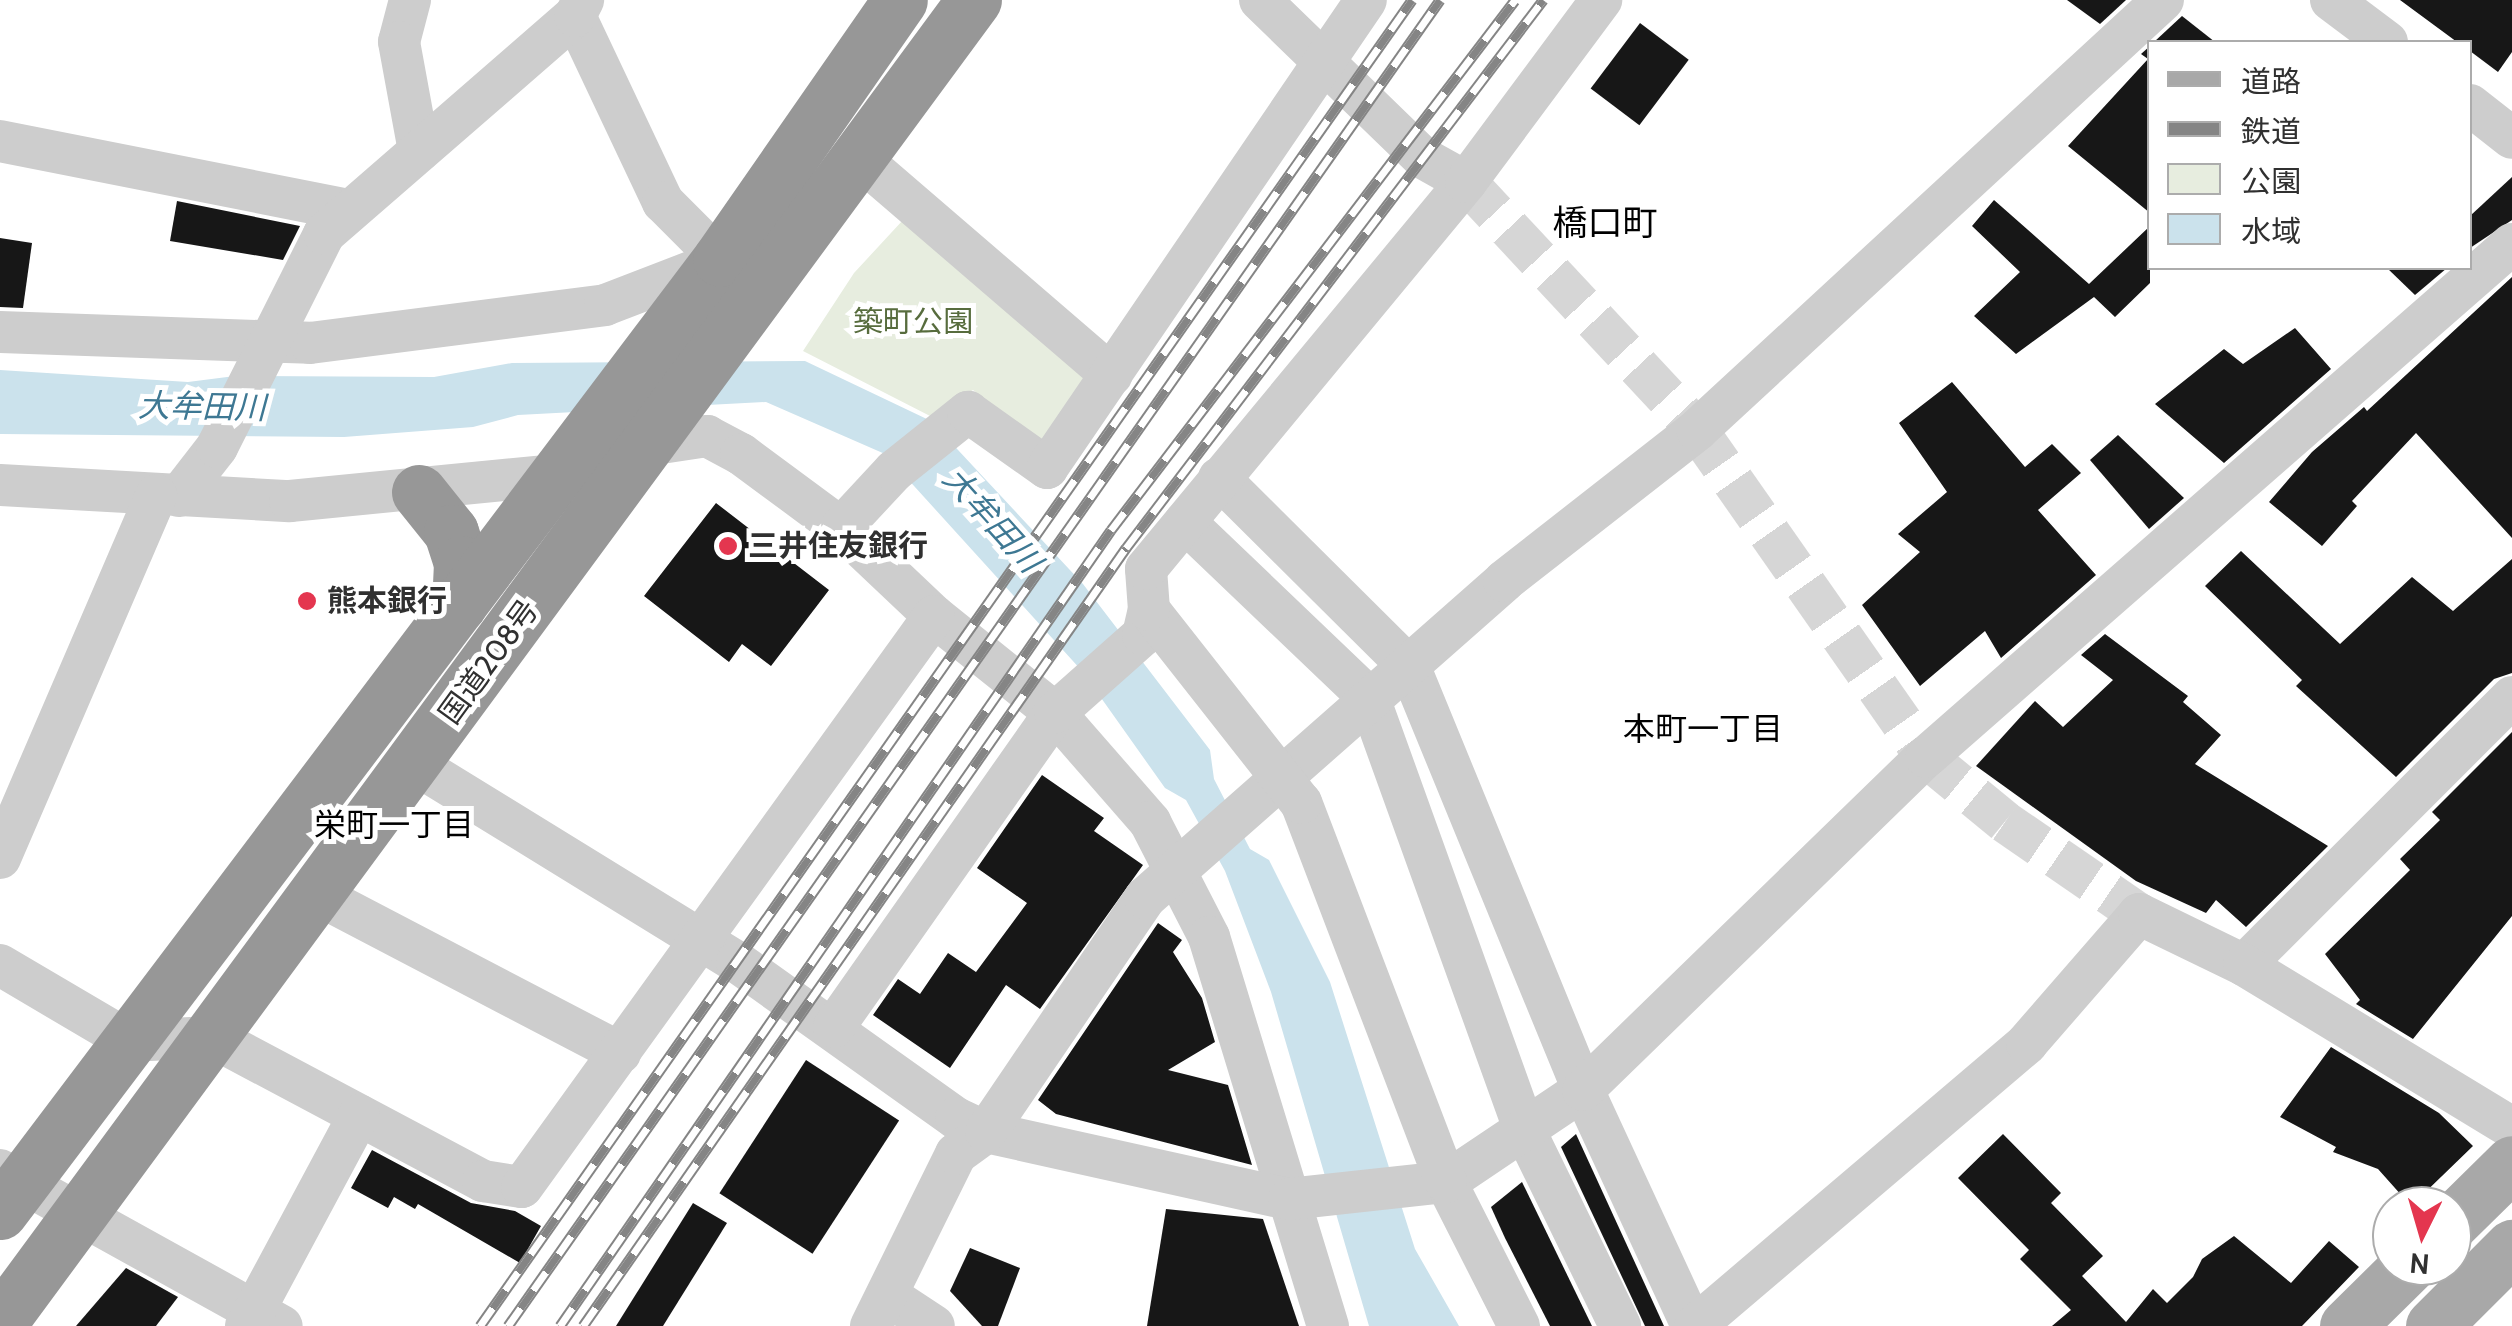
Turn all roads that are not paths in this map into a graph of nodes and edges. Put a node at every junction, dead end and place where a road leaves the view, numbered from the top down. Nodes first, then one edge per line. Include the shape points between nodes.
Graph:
1 (410, 0) edge
2 (900, 0) edge
3 (974, 0) edge
4 (1260, 0) edge
5 (1366, 0) edge
6 (1601, 0) edge
7 (2163, 0) edge
8 (2331, 0) edge
9 (579, 8) edge
10 (2384, 40) edge
11 (1323, 60) junction
12 (2472, 107) edge
13 (2512, 138) edge
14 (0, 141) edge
15 (419, 151) junction
16 (859, 158) junction
17 (1466, 182) junction
18 (350, 210) junction
19 (2512, 244) edge
20 (743, 273) junction
21 (0, 332) edge
22 (264, 355) junction
23 (1111, 374) junction
24 (634, 429) junction
25 (556, 475) junction
26 (1220, 478) junction
27 (0, 485) edge
28 (419, 492) junction
29 (168, 496) junction
30 (1185, 522) junction
31 (841, 528) junction
32 (459, 604) junction
33 (934, 616) junction
34 (1146, 623) junction
35 (1410, 668) junction
36 (2512, 696) edge
37 (1369, 698) junction
38 (1061, 711) junction
39 (415, 764) junction
40 (1276, 782) junction
41 (0, 858) edge
42 (1192, 858) junction
43 (318, 894) junction
44 (700, 940) junction
45 (2244, 965) junction
46 (0, 966) edge
47 (834, 1027) junction
48 (212, 1037) junction
49 (129, 1040) junction
50 (620, 1052) junction
51 (1582, 1090) junction
52 (359, 1115) junction
53 (2512, 1128) edge
54 (1524, 1131) junction
55 (986, 1132) junction
56 (2512, 1163) edge
57 (1433, 1181) junction
58 (7, 1189) edge
59 (1305, 1197) junction
60 (2472, 1202) edge
61 (82, 1211) junction
62 (2512, 1247) edge
63 (2388, 1286) edge
64 (879, 1310) edge
65 (261, 1321) edge
66 (0, 1322) edge
67 (934, 1326) edge
68 (1328, 1326) edge
69 (1519, 1326) edge
70 (1620, 1326) edge
71 (1693, 1326) edge
72 (2347, 1326) edge
73 (2433, 1326) edge

1 - 15 street via 399,42
2 - 20 highway, 国道208号
3 - 16 highway, 国道208号
4 - 11 street
5 - 11 street
6 - 17 street
7 - 35 street via 1697,430 1504,581
8 - 10 street
9 - 15 street
9 - 20 street via 663,202
11 - 17 street via 1423,158
11 - 23 street
12 - 13 street
14 - 18 street
15 - 18 street
16 - 20 highway, 国道208号
16 - 23 street
17 - 26 street
18 - 22 street via 324,234
19 - 51 street via 1926,757
20 - 22 street via 605,304 310,343
20 - 24 highway, 国道208号 via 711,357
20 - 24 highway, 国道208号 via 646,354
21 - 22 street
22 - 29 street via 217,447
23 - 31 street via 1047,468 968,412 894,471
24 - 25 highway, 国道208号
24 - 31 street via 706,436 742,454
24 - 39 highway, 国道208号
25 - 28 street
25 - 32 highway, 国道208号
26 - 30 street
26 - 35 street
27 - 29 street
28 - 29 street via 290,501
28 - 32 highway via 450,532 461,563
29 - 41 street
30 - 34 street via 1146,568
30 - 37 street
31 - 33 street
32 - 49 highway, 国道208号
33 - 38 street
33 - 44 street
34 - 38 street
34 - 40 street
35 - 37 street
35 - 51 street
36 - 45 street
37 - 40 street
37 - 54 street
38 - 42 street via 1150,822
38 - 47 street
39 - 43 highway, 国道208号
39 - 44 street
40 - 42 street
40 - 57 street via 1301,803
42 - 55 street via 1145,898
42 - 59 street via 1209,937
43 - 48 highway, 国道208号
43 - 50 street
44 - 47 street
44 - 50 street
45 - 53 street
45 - 71 street via 2139,914 2026,1044
46 - 49 street
47 - 55 street via 956,1118
48 - 49 street
48 - 52 street
48 - 61 highway, 国道208号
49 - 58 highway, 国道208号
50 - 52 street via 522,1187 483,1180
51 - 54 street
51 - 71 street
52 - 65 street
54 - 57 street
54 - 70 street
55 - 59 street
55 - 64 street via 956,1154
56 - 60 main road
57 - 59 street
57 - 69 street
58 - 61 street
59 - 68 street
61 - 65 street
61 - 66 highway, 国道208号
62 - 73 main road
63 - 72 main road
64 - 67 street

